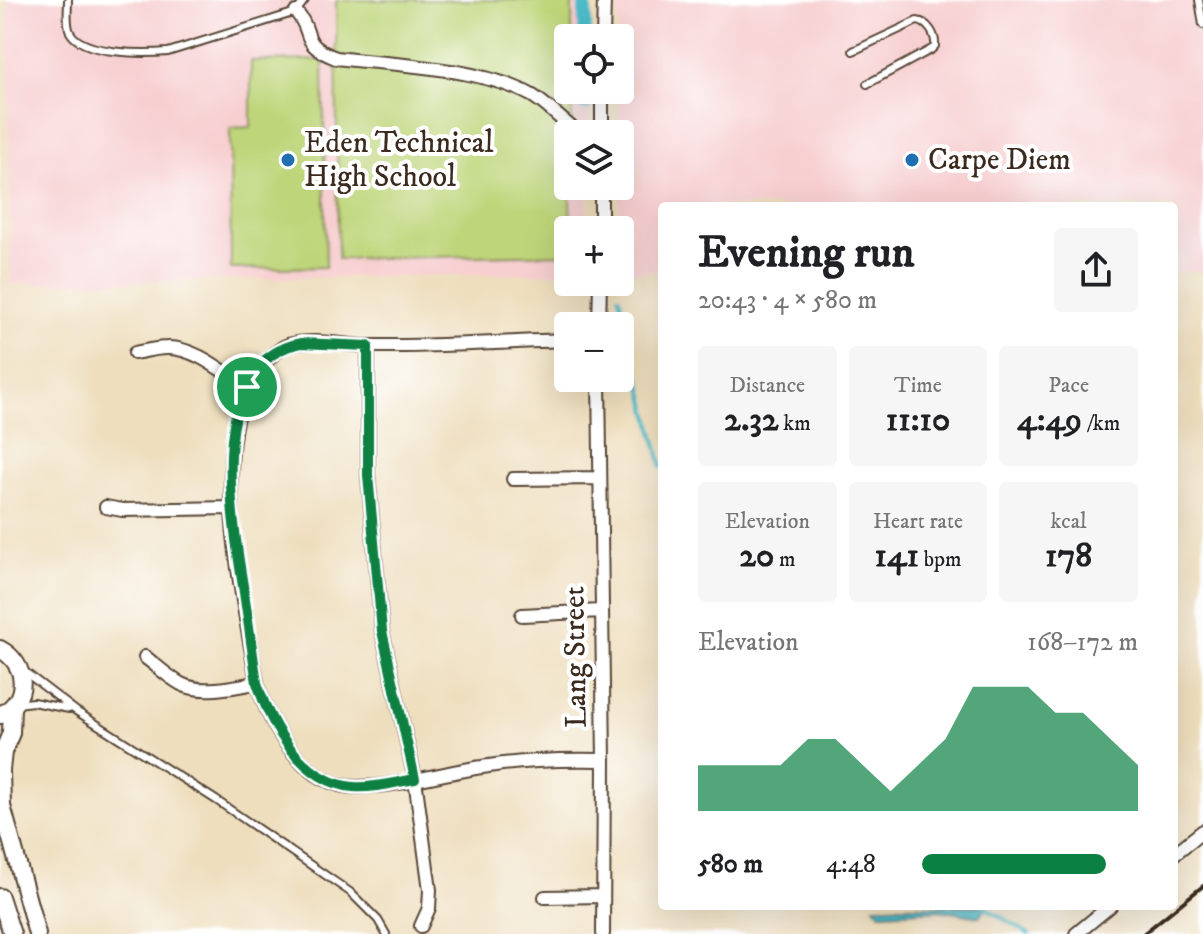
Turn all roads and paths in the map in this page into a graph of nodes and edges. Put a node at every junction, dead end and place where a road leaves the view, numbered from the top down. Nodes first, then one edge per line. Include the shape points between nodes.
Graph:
1 (68, 0) edge
2 (305, 0) edge
3 (604, 0) edge
4 (1199, 0) edge
5 (296, 12) junction
6 (603, 24) edge
7 (1203, 25) edge
8 (853, 51) dead end
9 (867, 84) dead end
10 (562, 120) edge
11 (554, 340) edge
12 (368, 346) junction
13 (135, 353) dead end
14 (247, 387) junction
15 (599, 392) edge
16 (600, 478) junction
17 (513, 479) dead end
18 (106, 507) dead end
19 (231, 508) junction
20 (601, 611) junction
21 (522, 615) dead end
22 (0, 649) edge
23 (145, 657) dead end
24 (19, 666) junction
25 (257, 683) junction
26 (9, 709) edge
27 (76, 711) junction
28 (604, 760) junction
29 (415, 779) junction
30 (1203, 831) edge
31 (1178, 851) edge
32 (602, 896) junction
33 (0, 897) edge
34 (545, 897) dead end
35 (1105, 910) edge
36 (421, 926) dead end
37 (12, 934) edge
38 (37, 934) edge
39 (386, 934) edge
40 (603, 934) edge
41 (1076, 934) edge

1 - 5 lane via 68,29 75,39 86,46 150,54
2 - 5 lane
3 - 6 street
4 - 7 lane
5 - 10 street via 311,43 326,54 472,75 532,96
8 - 9 lane via 917,21 934,36 932,49
11 - 12 street
12 - 14 street via 285,346 256,371
12 - 29 street via 368,475 382,631
13 - 14 street via 180,350
14 - 19 street via 232,432
15 - 16 street, Lang Street
16 - 17 street
16 - 20 street, Lang Street
18 - 19 street
19 - 25 street
20 - 21 street
20 - 28 street, Lang Street
22 - 24 main road
23 - 25 street via 193,688
24 - 26 main road via 21,690
24 - 27 lane
25 - 29 street via 273,722 313,772 354,788
26 - 27 lane via 33,702
26 - 38 main road via 2,806
27 - 39 lane via 350,892
28 - 29 street via 485,766
28 - 32 street, Lang Street
29 - 36 street via 430,890
30 - 31 street
32 - 34 street
32 - 40 street, Lang Street
33 - 37 main road
35 - 41 street

